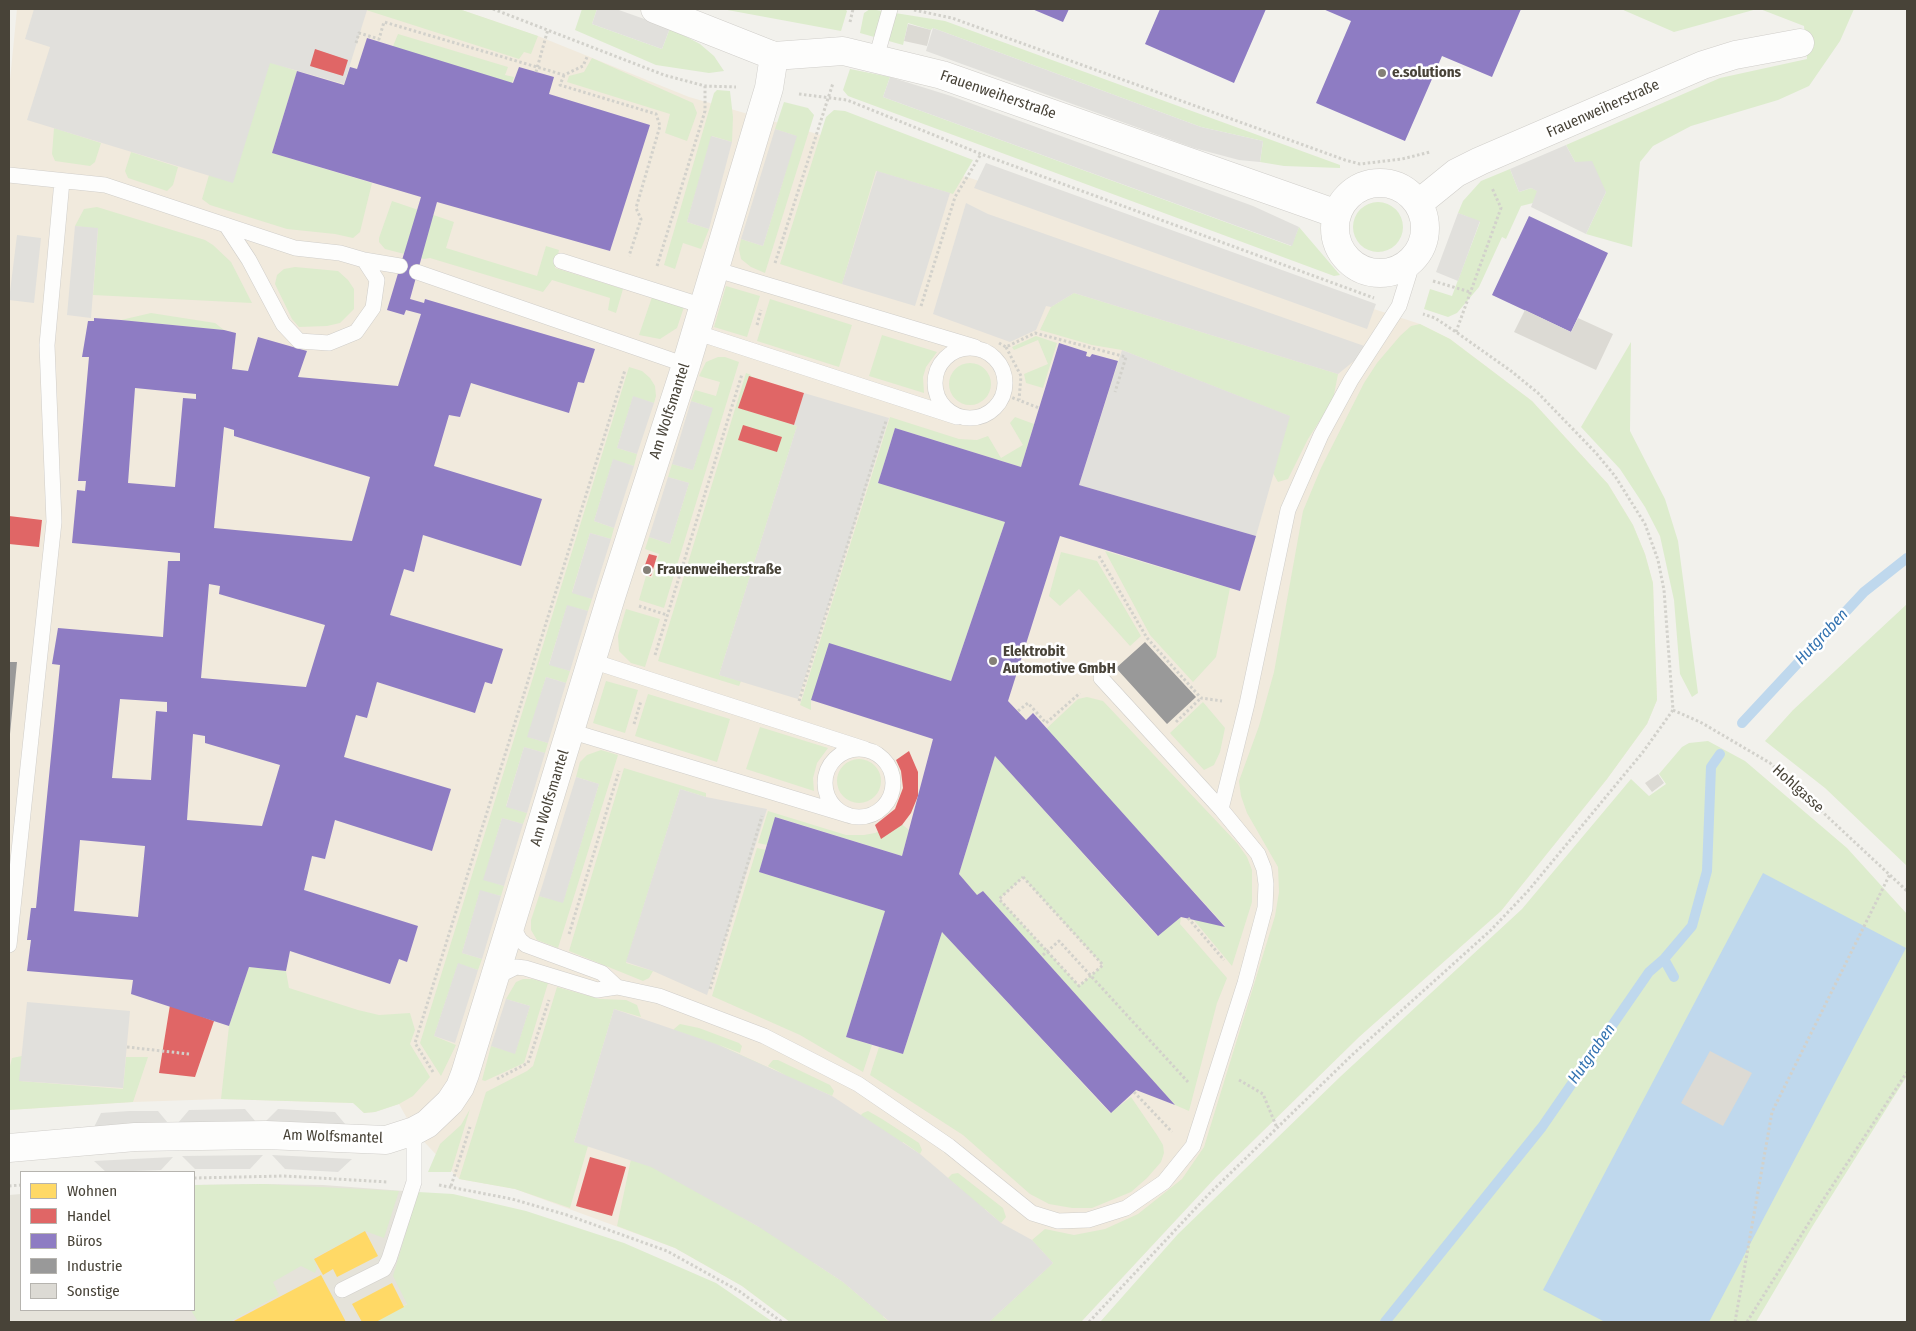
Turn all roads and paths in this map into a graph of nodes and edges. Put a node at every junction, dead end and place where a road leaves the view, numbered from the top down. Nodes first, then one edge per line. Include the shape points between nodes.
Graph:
1 (493, 9) edge
2 (655, 9) edge
3 (890, 9) edge
4 (913, 10) dead end
5 (548, 29) junction
6 (356, 43) dead end
7 (1800, 44) dead end
8 (774, 56) junction
9 (587, 57) dead end
10 (876, 58) junction
11 (538, 67) junction
12 (536, 72) dead end
13 (564, 75) junction
14 (705, 86) junction
15 (769, 88) junction
16 (1434, 152) dead end
17 (981, 154) junction
18 (1480, 161) junction
19 (9, 175) edge
20 (62, 181) junction
21 (1419, 203) junction
22 (1336, 214) junction
23 (226, 225) junction
24 (364, 260) junction
25 (561, 261) dead end
26 (400, 266) dead end
27 (714, 269) junction
28 (1407, 270) junction
29 (417, 272) dead end
30 (621, 280) junction
31 (650, 288) junction
32 (1470, 292) junction
33 (703, 306) junction
34 (1399, 306) junction
35 (918, 315) dead end
36 (695, 332) junction
37 (1456, 332) junction
38 (994, 340) dead end
39 (632, 346) junction
40 (975, 347) junction
41 (1006, 347) junction
42 (686, 365) junction
43 (1115, 392) dead end
44 (1003, 394) junction
45 (893, 396) junction
46 (1019, 400) junction
47 (1040, 408) dead end
48 (958, 417) junction
49 (1099, 556) dead end
50 (592, 661) junction
51 (1101, 678) joint
52 (1673, 710) junction
53 (1018, 712) dead end
54 (791, 726) junction
55 (570, 731) junction
56 (1157, 739) junction
57 (864, 749) junction
58 (770, 791) junction
59 (1221, 809) junction
60 (848, 815) junction
61 (1890, 874) junction
62 (1907, 891) edge
63 (1188, 918) dead end
64 (511, 924) junction
65 (9, 945) edge
66 (1047, 952) junction
67 (1043, 955) dead end
68 (1090, 977) junction
69 (494, 978) junction
70 (1244, 983) junction
71 (617, 987) junction
72 (702, 1014) junction
73 (127, 1047) dead end
74 (189, 1054) dead end
75 (1218, 1068) junction
76 (1907, 1072) edge
77 (460, 1087) junction
78 (1134, 1092) dead end
79 (1207, 1102) junction
80 (1277, 1128) junction
81 (414, 1132) junction
82 (9, 1148) edge
83 (1189, 1151) junction
84 (195, 1178) edge
85 (414, 1182) junction
86 (342, 1290) dead end
87 (782, 1322) edge
88 (1089, 1322) edge
89 (1735, 1322) edge
90 (1747, 1322) edge

1 - 5 path
2 - 8 street, Frauenweiherstraße
3 - 10 lane
4 - 16 path via 952,18 1345,160 1360,164
5 - 11 path
5 - 14 path via 664,75
6 - 11 path via 359,33 379,39 384,22
7 - 18 street, Frauenweiherstraße via 1735,55 1703,65
8 - 10 street, Frauenweiherstraße via 843,50
8 - 15 street, Am Wolfsmantel
9 - 13 path via 583,66
10 - 22 street, Frauenweiherstraße via 942,75
11 - 12 path
11 - 13 path
13 - 30 path via 560,85 656,114 660,126 636,208 640,219
14 - 15 path
14 - 31 path via 705,111
15 - 17 path via 847,100
15 - 27 street, Am Wolfsmantel
17 - 34 path
17 - 35 path via 955,197
18 - 21 street, Frauenweiherstraße via 1456,173
18 - 32 path via 1501,208
19 - 20 lane
20 - 23 lane via 105,185
20 - 65 lane via 47,345 54,522
21 - 22 street via 1406,190 1392,184 1374,183 1357,189 1344,200
21 - 28 street via 1426,230 1418,254
22 - 28 street via 1334,232 1346,259 1374,274
23 - 24 lane via 295,248 340,253
23 - 24 lane via 283,324 299,341 330,343 356,332 373,308 377,280
24 - 26 lane
25 - 30 lane
27 - 33 street, Am Wolfsmantel
27 - 40 lane
28 - 32 path
28 - 34 lane
29 - 39 lane
30 - 31 lane
31 - 33 lane
32 - 37 path
33 - 36 street, Am Wolfsmantel
34 - 37 path via 1435,318
34 - 59 lane via 1351,380 1321,435 1288,510
36 - 42 street, Am Wolfsmantel
36 - 45 lane
37 - 52 path via 1538,393 1615,476 1645,524 1658,560 1664,590
38 - 41 path
39 - 42 lane
39 - 77 path via 415,1043 436,1077
40 - 44 lane via 999,362 1004,373
40 - 48 lane via 960,349 950,356 940,367 936,379 939,400
41 - 43 path via 1035,333 1126,357
41 - 46 path via 1021,376
42 - 50 street, Am Wolfsmantel
44 - 46 path
44 - 48 lane via 986,415 972,419
45 - 48 lane
45 - 54 path
46 - 47 path
49 - 56 path via 1147,638 1201,698
50 - 54 lane
50 - 55 street, Am Wolfsmantel
51 - 53 path via 1046,723 1028,702
51 - 56 lane
52 - 61 path, Hohlgasse via 1770,763
52 - 80 path via 1528,890 1491,930 1352,1055
54 - 57 lane
55 - 58 lane
55 - 64 street, Am Wolfsmantel
56 - 59 lane
57 - 60 lane via 841,754 826,778 829,799
57 - 60 lane via 876,753 891,769 897,794 879,811 868,816
58 - 60 lane
58 - 72 path
59 - 70 lane via 1258,854 1265,876 1265,908
61 - 62 path, Hohlgasse
61 - 89 path via 1772,1112
63 - 70 path
64 - 69 street, Am Wolfsmantel
64 - 71 lane via 526,945 602,973
66 - 67 path
66 - 68 path via 1079,986
66 - 68 path via 1059,941
66 - 68 path via 999,899 1023,877 1103,965
68 - 79 path
69 - 71 lane via 516,968 525,968 597,990
69 - 77 street, Am Wolfsmantel
70 - 75 lane
71 - 72 lane via 659,996
72 - 83 lane via 764,1036 858,1084 949,1146 1032,1213 1058,1221 1088,1220 1126,1208 1164,1182
73 - 74 path
75 - 79 lane
75 - 80 path via 1264,1094
76 - 90 path
77 - 81 street, Am Wolfsmantel via 439,1115
78 - 83 path
79 - 83 lane
80 - 88 path via 1209,1194
81 - 82 street, Am Wolfsmantel via 386,1140 266,1135 144,1137
81 - 85 lane
84 - 85 path via 284,1176
85 - 86 lane via 384,1269
85 - 87 path via 452,1186 521,1202 667,1251 739,1292

